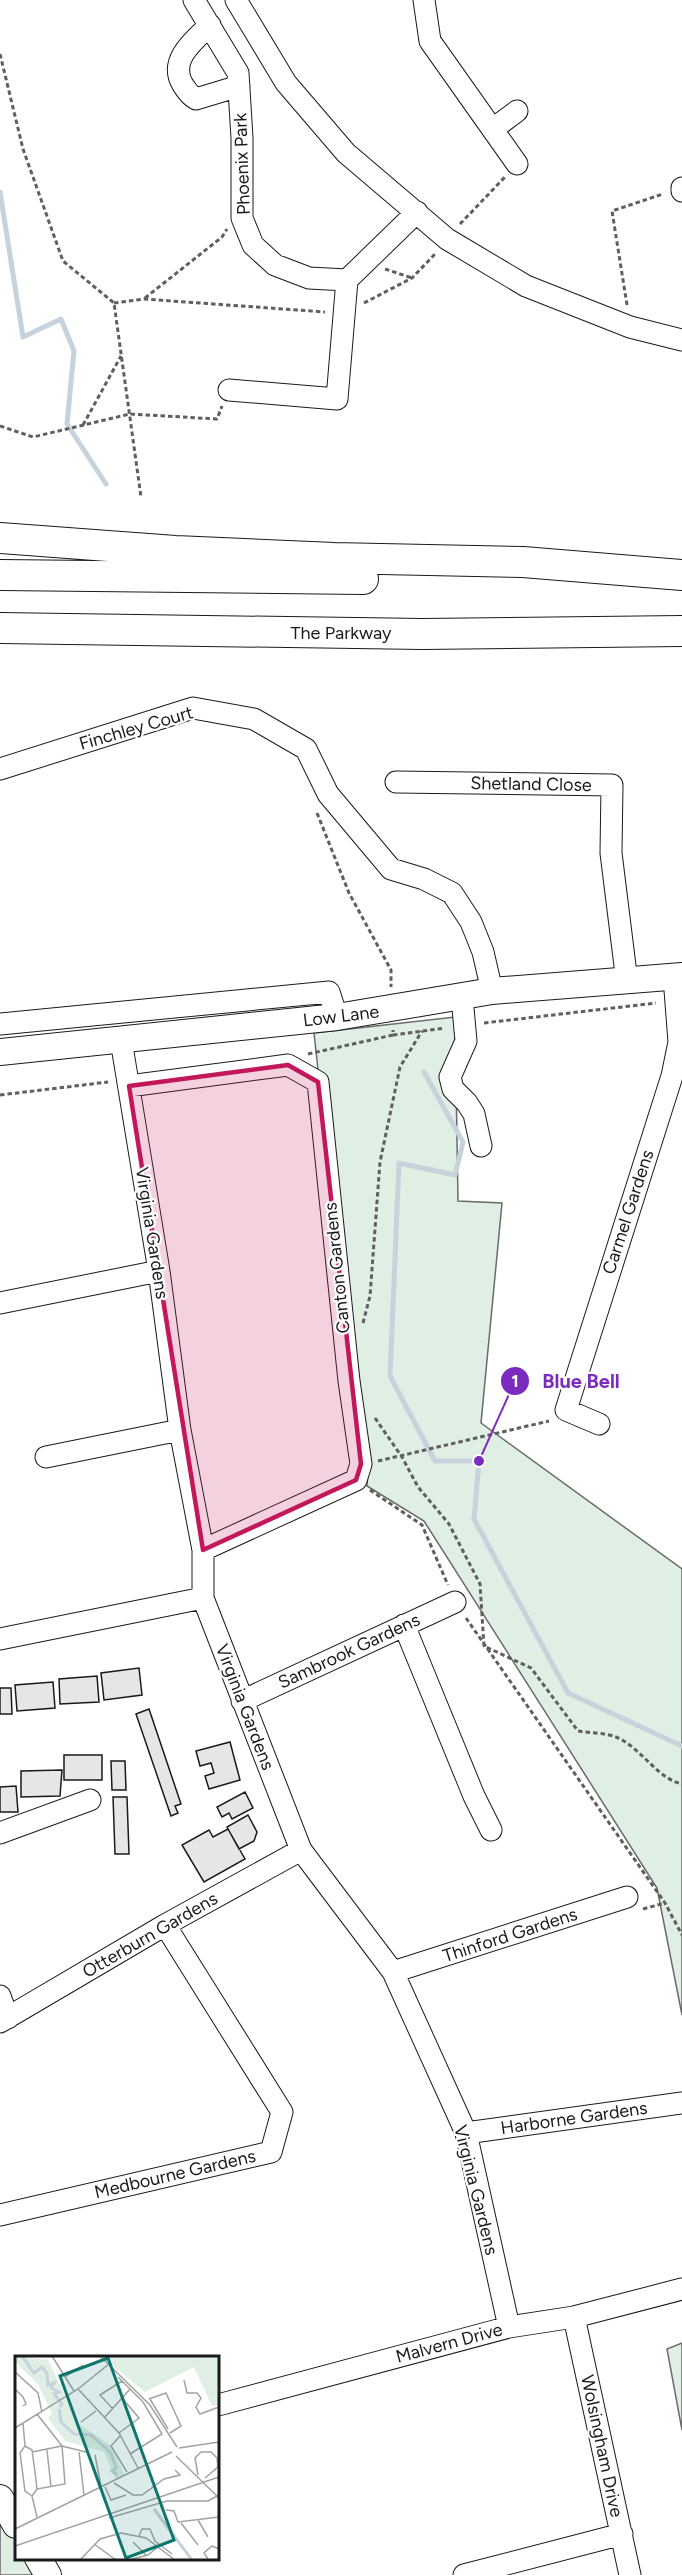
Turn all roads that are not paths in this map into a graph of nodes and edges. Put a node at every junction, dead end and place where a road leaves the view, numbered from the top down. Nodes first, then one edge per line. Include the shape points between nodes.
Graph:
1 (195, 0) edge
2 (236, 0) edge
3 (424, 0) edge
4 (210, 25) junction
5 (239, 86) junction
6 (518, 111) dead end
7 (493, 129) junction
8 (517, 164) dead end
9 (417, 212) junction
10 (347, 280) junction
11 (682, 340) edge
12 (229, 390) road end
13 (0, 538) edge
14 (0, 575) edge
15 (682, 576) edge
16 (0, 628) edge
17 (682, 631) edge
18 (0, 769) edge
19 (396, 782) dead end
20 (627, 982) junction
21 (677, 985) edge
22 (492, 991) junction
23 (462, 997) junction
24 (337, 1017) junction
25 (0, 1023) edge
26 (121, 1041) junction
27 (0, 1052) edge
28 (128, 1083) junction
29 (482, 1146) dead end
30 (159, 1271) junction
31 (0, 1302) edge
32 (599, 1424) dead end
33 (180, 1430) junction
34 (46, 1457) dead end
35 (203, 1550) junction
36 (204, 1598) junction
37 (455, 1602) road end
38 (404, 1626) junction
39 (0, 1639) edge
40 (242, 1701) junction
41 (90, 1800) dead end
42 (491, 1830) dead end
43 (0, 1833) edge
44 (301, 1850) junction
45 (627, 1897) dead end
46 (165, 1925) junction
47 (393, 1972) junction
48 (0, 1995) edge
49 (4, 2020) edge
50 (682, 2103) edge
51 (466, 2133) junction
52 (0, 2215) edge
53 (682, 2289) edge
54 (574, 2317) junction
55 (509, 2327) junction
56 (219, 2405) edge
57 (6, 2498) edge
58 (15, 2522) edge
59 (622, 2534) junction
60 (39, 2560) edge
61 (48, 2575) edge
62 (464, 2575) edge
63 (630, 2575) edge

1 - 4 street, Phoenix Park
2 - 9 street via 286,83 346,153
3 - 7 street via 430,40
4 - 5 street, Phoenix Park via 238,73
4 - 5 street via 183,54 177,75 196,99
5 - 10 street, Phoenix Park via 242,218 253,245 275,264 309,278
6 - 7 street
7 - 8 street
9 - 10 street
9 - 11 street via 447,239 526,286 630,327
10 - 12 street via 338,399
13 - 15 highway via 255,555 523,562
14 - 15 highway via 255,579
16 - 17 highway, The Parkway via 423,634
18 - 22 street, Finchley Court via 193,708 254,719 306,748 328,794 391,869 452,893 471,922
19 - 20 street, Shetland Close via 612,785 611,853
20 - 21 main road, Low Lane
20 - 22 main road, Low Lane
21 - 32 street, Carmel Gardens via 679,1042 672,1076 566,1410
22 - 23 main road, Low Lane
23 - 24 main road, Low Lane
23 - 29 street via 466,1041 450,1077 453,1089 474,1114
24 - 25 street via 329,992
24 - 26 main road, Low Lane
26 - 27 main road, Low Lane
26 - 28 street, Virginia Gardens
28 - 30 street, Virginia Gardens
28 - 35 street, Canton Gardens via 288,1065 318,1082 361,1464 356,1480
30 - 31 street
30 - 33 street, Virginia Gardens
33 - 34 street
33 - 35 street, Virginia Gardens
35 - 36 street, Virginia Gardens
36 - 39 street
36 - 40 street, Virginia Gardens
37 - 38 street, Sambrook Gardens
38 - 40 street, Sambrook Gardens
38 - 42 street
40 - 44 street, Virginia Gardens
41 - 43 street
44 - 46 street, Otterburn Gardens
44 - 47 street, Virginia Gardens
45 - 47 street, Thinford Gardens
46 - 49 street, Otterburn Gardens
46 - 52 street, Medbourne Gardens via 282,2112 271,2152
47 - 51 street, Virginia Gardens
48 - 49 street
50 - 51 street, Harborne Gardens
51 - 55 street, Virginia Gardens
53 - 54 street, Malvern Drive
54 - 55 street, Malvern Drive
54 - 59 street, Wolsingham Drive
55 - 56 street, Malvern Drive
57 - 58 main road
59 - 62 street
59 - 63 street, Wolsingham Drive
60 - 61 main road

